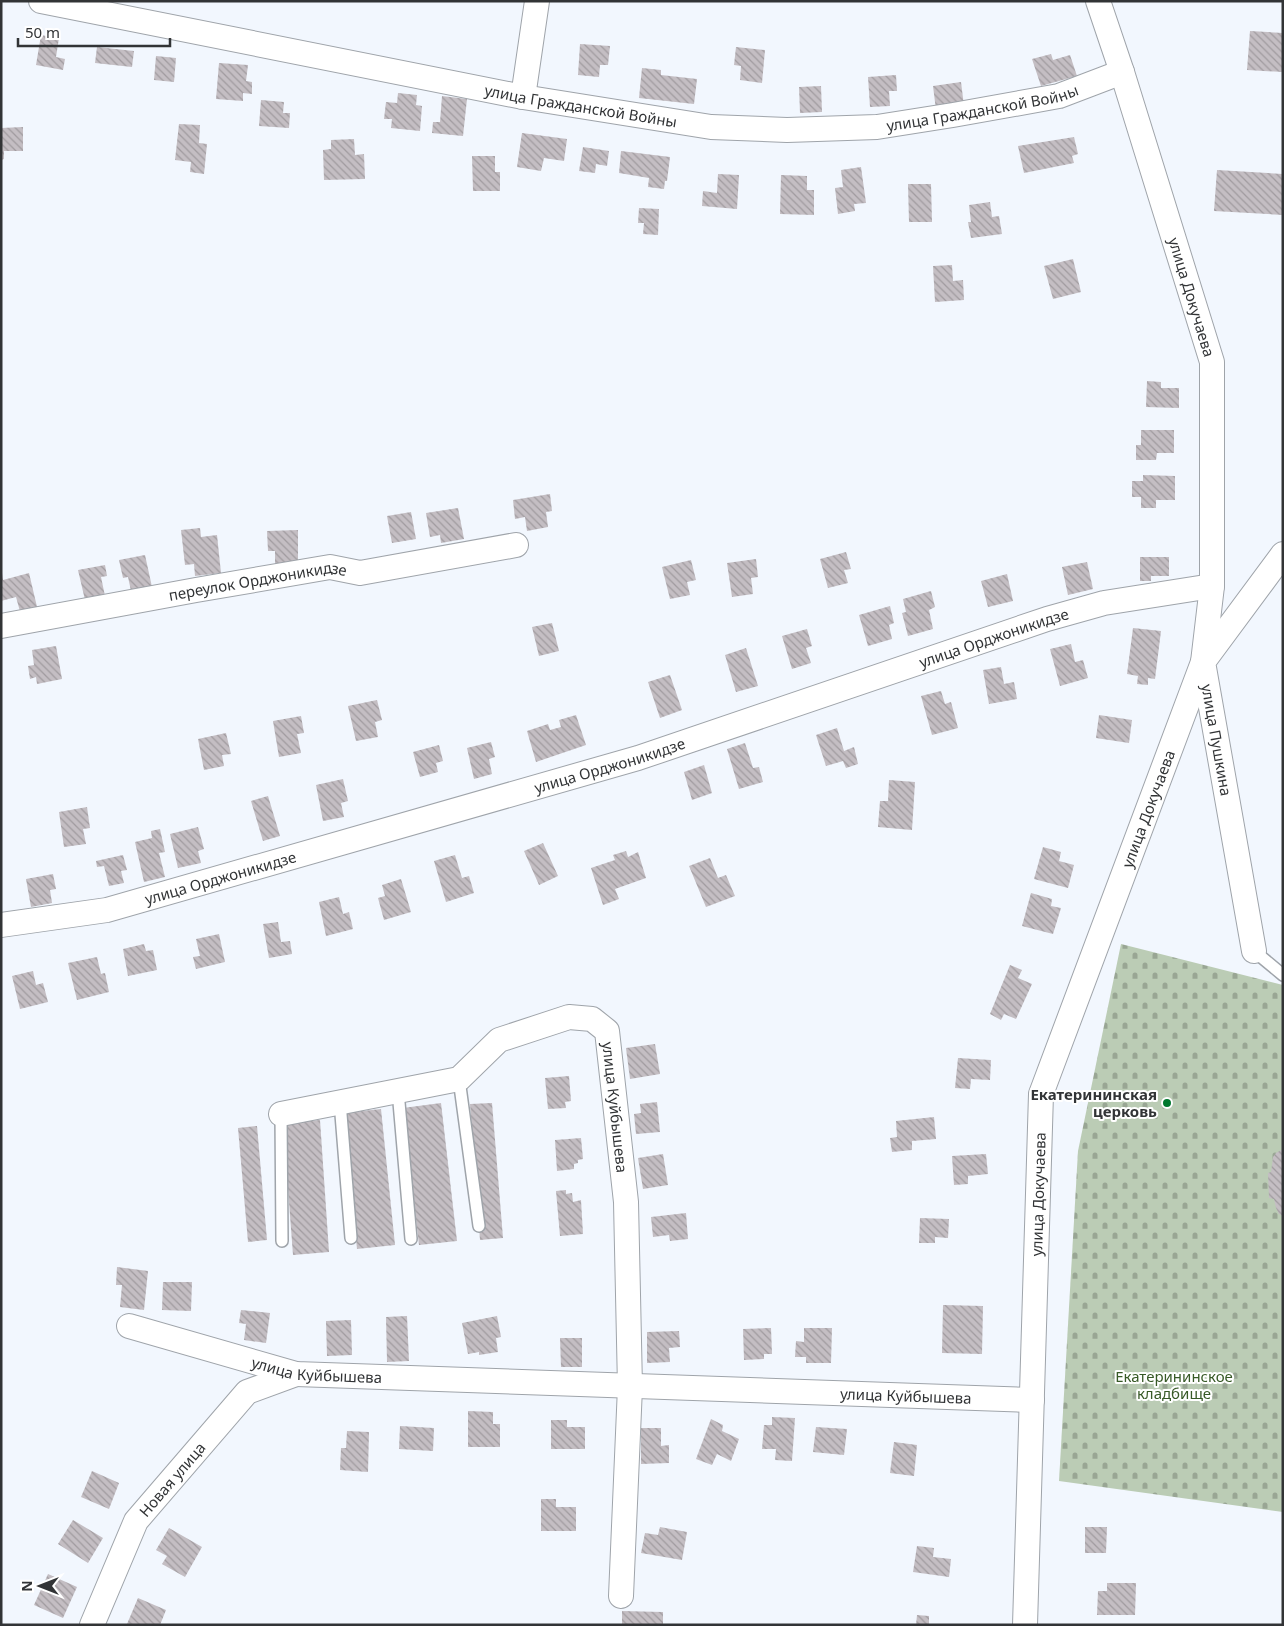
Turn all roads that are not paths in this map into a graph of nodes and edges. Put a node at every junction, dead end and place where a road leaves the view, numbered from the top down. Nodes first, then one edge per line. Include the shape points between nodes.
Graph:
1 (41, 1) edge
2 (536, 1) edge
3 (1098, 1) edge
4 (1122, 72) junction
5 (523, 97) junction
6 (516, 545) dead end
7 (1283, 554) edge
8 (1212, 586) junction
9 (1, 626) edge
10 (1203, 662) junction
11 (1, 925) edge
12 (1254, 951) joint
13 (1283, 975) edge
14 (459, 1079) junction
15 (398, 1091) junction
16 (340, 1102) junction
17 (281, 1114) joint
18 (479, 1226) dead end
19 (351, 1238) dead end
20 (411, 1239) dead end
21 (282, 1241) dead end
22 (129, 1326) dead end
23 (296, 1374) junction
24 (630, 1387) junction
25 (1032, 1400) junction
26 (620, 1596) dead end
27 (92, 1625) edge
28 (1025, 1625) edge

1 - 5 street, улица Гражданской Войны
2 - 5 street
3 - 4 street, улица Докучаева
4 - 5 street, улица Гражданской Войны via 1058,96 877,127 787,130 711,127
4 - 8 street, улица Докучаева via 1212,362
6 - 9 street, переулок Орджоникидзе via 360,572 330,568
7 - 10 street
8 - 10 street, улица Докучаева
8 - 11 street, улица Орджоникидзе via 1104,603 638,758 107,910
10 - 12 street, улица Пушкина
10 - 25 street, улица Докучаева via 1040,1094
12 - 13 lane
14 - 15 street
14 - 18 lane
14 - 24 street, улица Куйбышева via 499,1040 569,1017 592,1019 607,1031 626,1202
15 - 16 street
15 - 20 lane
16 - 17 street
16 - 19 lane
17 - 21 lane
22 - 23 street, улица Куйбышева
23 - 24 street, улица Куйбышева
23 - 27 street, Новая улица via 247,1392 136,1521
24 - 25 street, улица Куйбышева
24 - 26 street, улица Куйбышева
25 - 28 street, улица Докучаева

